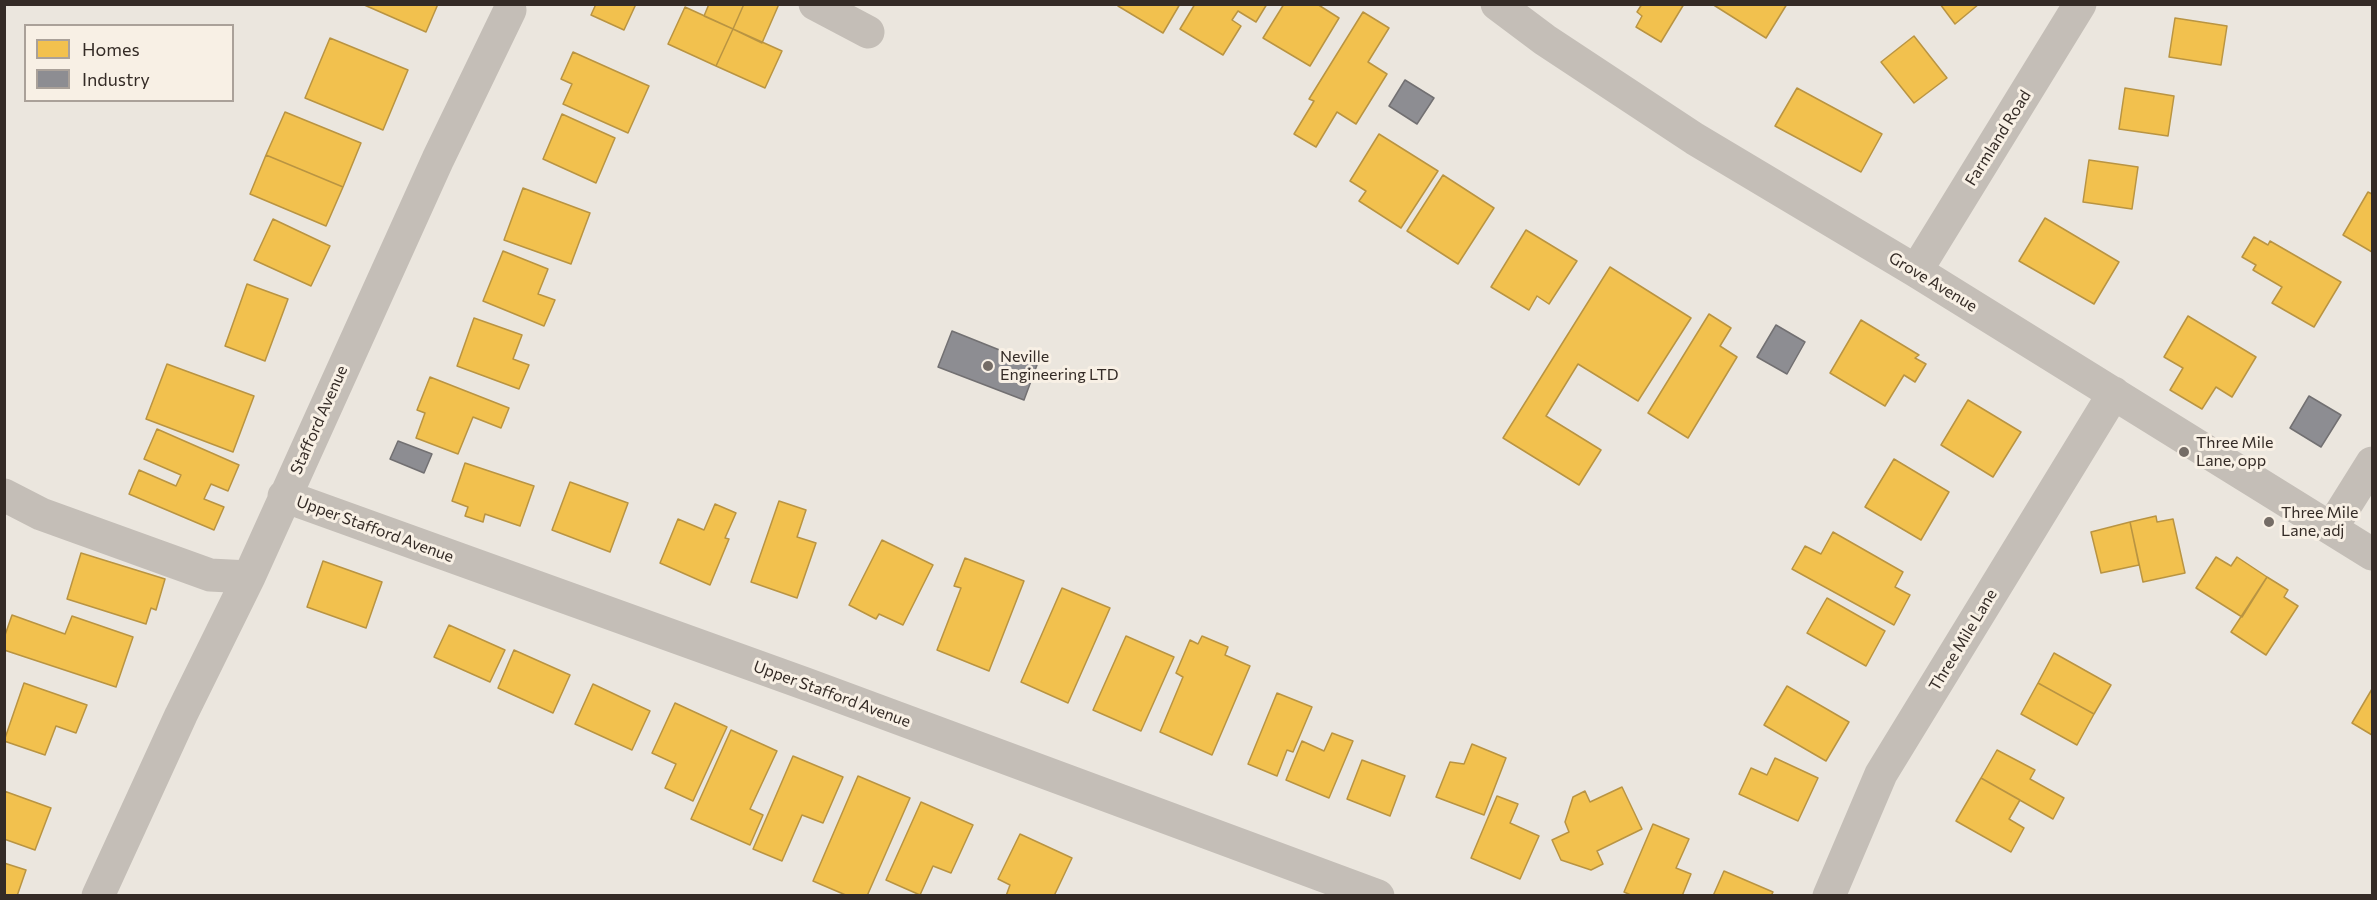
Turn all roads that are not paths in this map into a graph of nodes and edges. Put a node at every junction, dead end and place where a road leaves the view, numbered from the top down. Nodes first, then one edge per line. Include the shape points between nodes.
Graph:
1 (1497, 4) edge
2 (2080, 4) edge
3 (817, 6) edge
4 (510, 10) dead end
5 (868, 32) dead end
6 (1916, 272) junction
7 (2114, 393) junction
8 (2373, 462) edge
9 (4, 495) edge
10 (284, 496) junction
11 (2332, 527) junction
12 (2373, 554) edge
13 (249, 577) junction
14 (98, 896) edge
15 (1378, 896) edge
16 (1829, 896) edge

1 - 6 street, Grove Avenue via 1695,139
2 - 6 street, Farmland Road
3 - 5 street
4 - 10 street, Stafford Avenue
6 - 7 street, Grove Avenue
7 - 11 street, Grove Avenue
7 - 16 street, Three Mile Lane via 1881,774
8 - 11 street
9 - 13 street via 41,514 210,575
10 - 13 street, Stafford Avenue
10 - 15 street, Upper Stafford Avenue
11 - 12 street, Grove Avenue
13 - 14 street, Stafford Avenue

